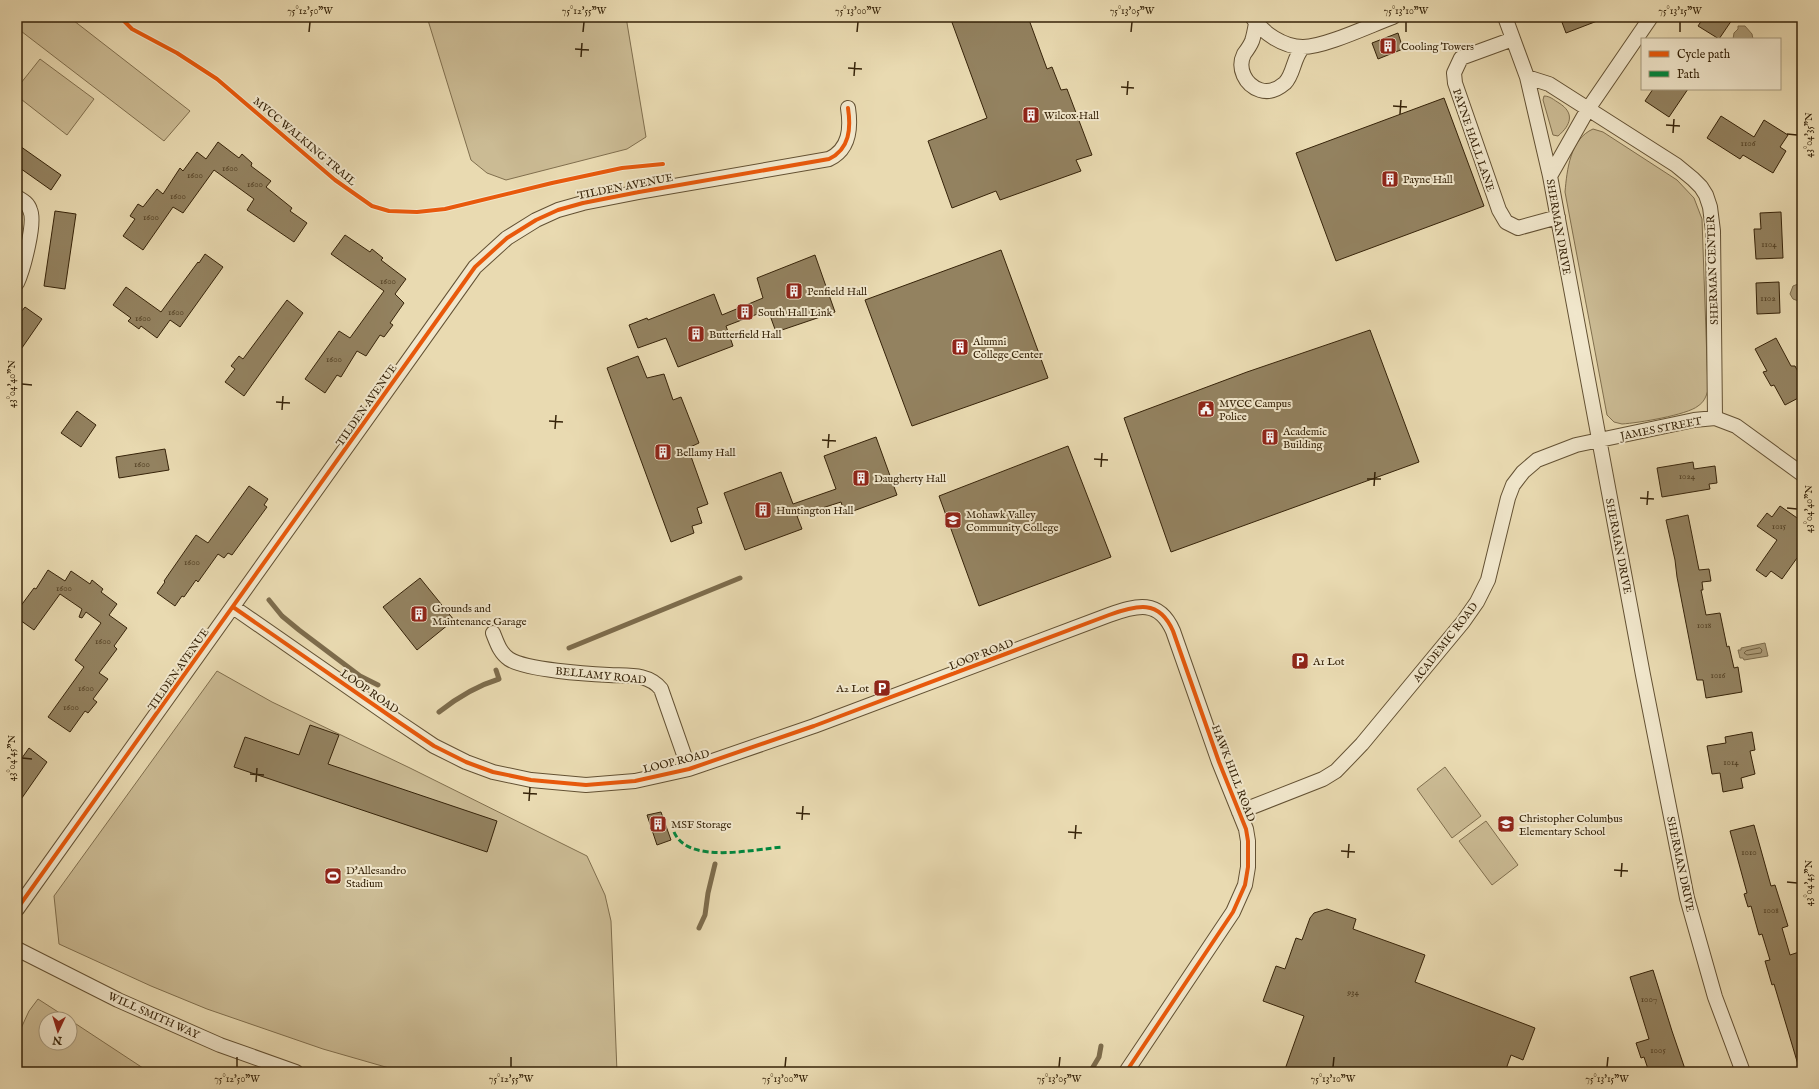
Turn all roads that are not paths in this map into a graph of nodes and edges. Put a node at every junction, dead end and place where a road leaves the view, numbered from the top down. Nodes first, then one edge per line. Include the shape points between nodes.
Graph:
1 (1393, 17) edge
2 (1505, 17) edge
3 (1651, 17) edge
4 (1254, 20) edge
5 (1513, 39) junction
6 (1303, 47) junction
7 (1527, 77) junction
8 (848, 108) dead end
9 (1588, 109) junction
10 (1550, 176) junction
11 (17, 197) edge
12 (1558, 217) junction
13 (17, 283) edge
14 (1715, 418) junction
15 (1599, 440) junction
16 (1802, 474) edge
17 (233, 607) junction
18 (1147, 608) joint
19 (493, 633) dead end
20 (690, 769) junction
21 (1239, 812) junction
22 (17, 910) edge
23 (17, 949) edge
24 (296, 1072) edge
25 (1126, 1072) edge
26 (1744, 1072) edge

1 - 6 street
2 - 5 street, SHERMAN DRIVE
3 - 9 street
4 - 6 street via 1281,42
4 - 6 street via 1252,43 1242,62 1244,76 1253,87 1266,91 1280,87 1287,81 1295,58
5 - 7 street, SHERMAN DRIVE
5 - 12 street, PAYNE HALL LANE via 1461,58 1454,73 1455,84 1499,210 1506,222 1518,228
7 - 9 street, SHERMAN CENTER via 1549,84
7 - 10 street, SHERMAN DRIVE
8 - 17 street, TILDEN AVENUE via 850,128 846,144 829,159 583,203 536,220 507,238 475,267
9 - 10 street
9 - 14 street, SHERMAN CENTER via 1676,165 1701,187 1706,195 1713,230
10 - 12 street, SHERMAN DRIVE
11 - 13 street via 27,204 32,220
12 - 15 street, SHERMAN DRIVE
14 - 15 street, JAMES STREET
14 - 16 street, JAMES STREET via 1736,426
15 - 21 street, ACADEMIC ROAD via 1556,452 1537,460 1523,472 1513,485 1508,498 1493,568 1477,602 1336,772
15 - 26 street, SHERMAN DRIVE via 1687,898 1716,996
17 - 20 street, LOOP ROAD via 434,746 493,772 531,780 586,785 635,781
17 - 22 street, TILDEN AVENUE
18 - 20 street, LOOP ROAD via 1132,608 1109,614 814,726
18 - 21 street, HAWK HILL ROAD via 1163,614 1173,631 1216,755
19 - 20 street, BELLAMY ROAD via 500,650 519,664 583,673 637,676 653,681 661,689
21 - 25 street, HAWK HILL ROAD via 1246,829 1249,854 1245,885 1240,899
23 - 24 street, WILL SMITH WAY via 118,1000 220,1045

